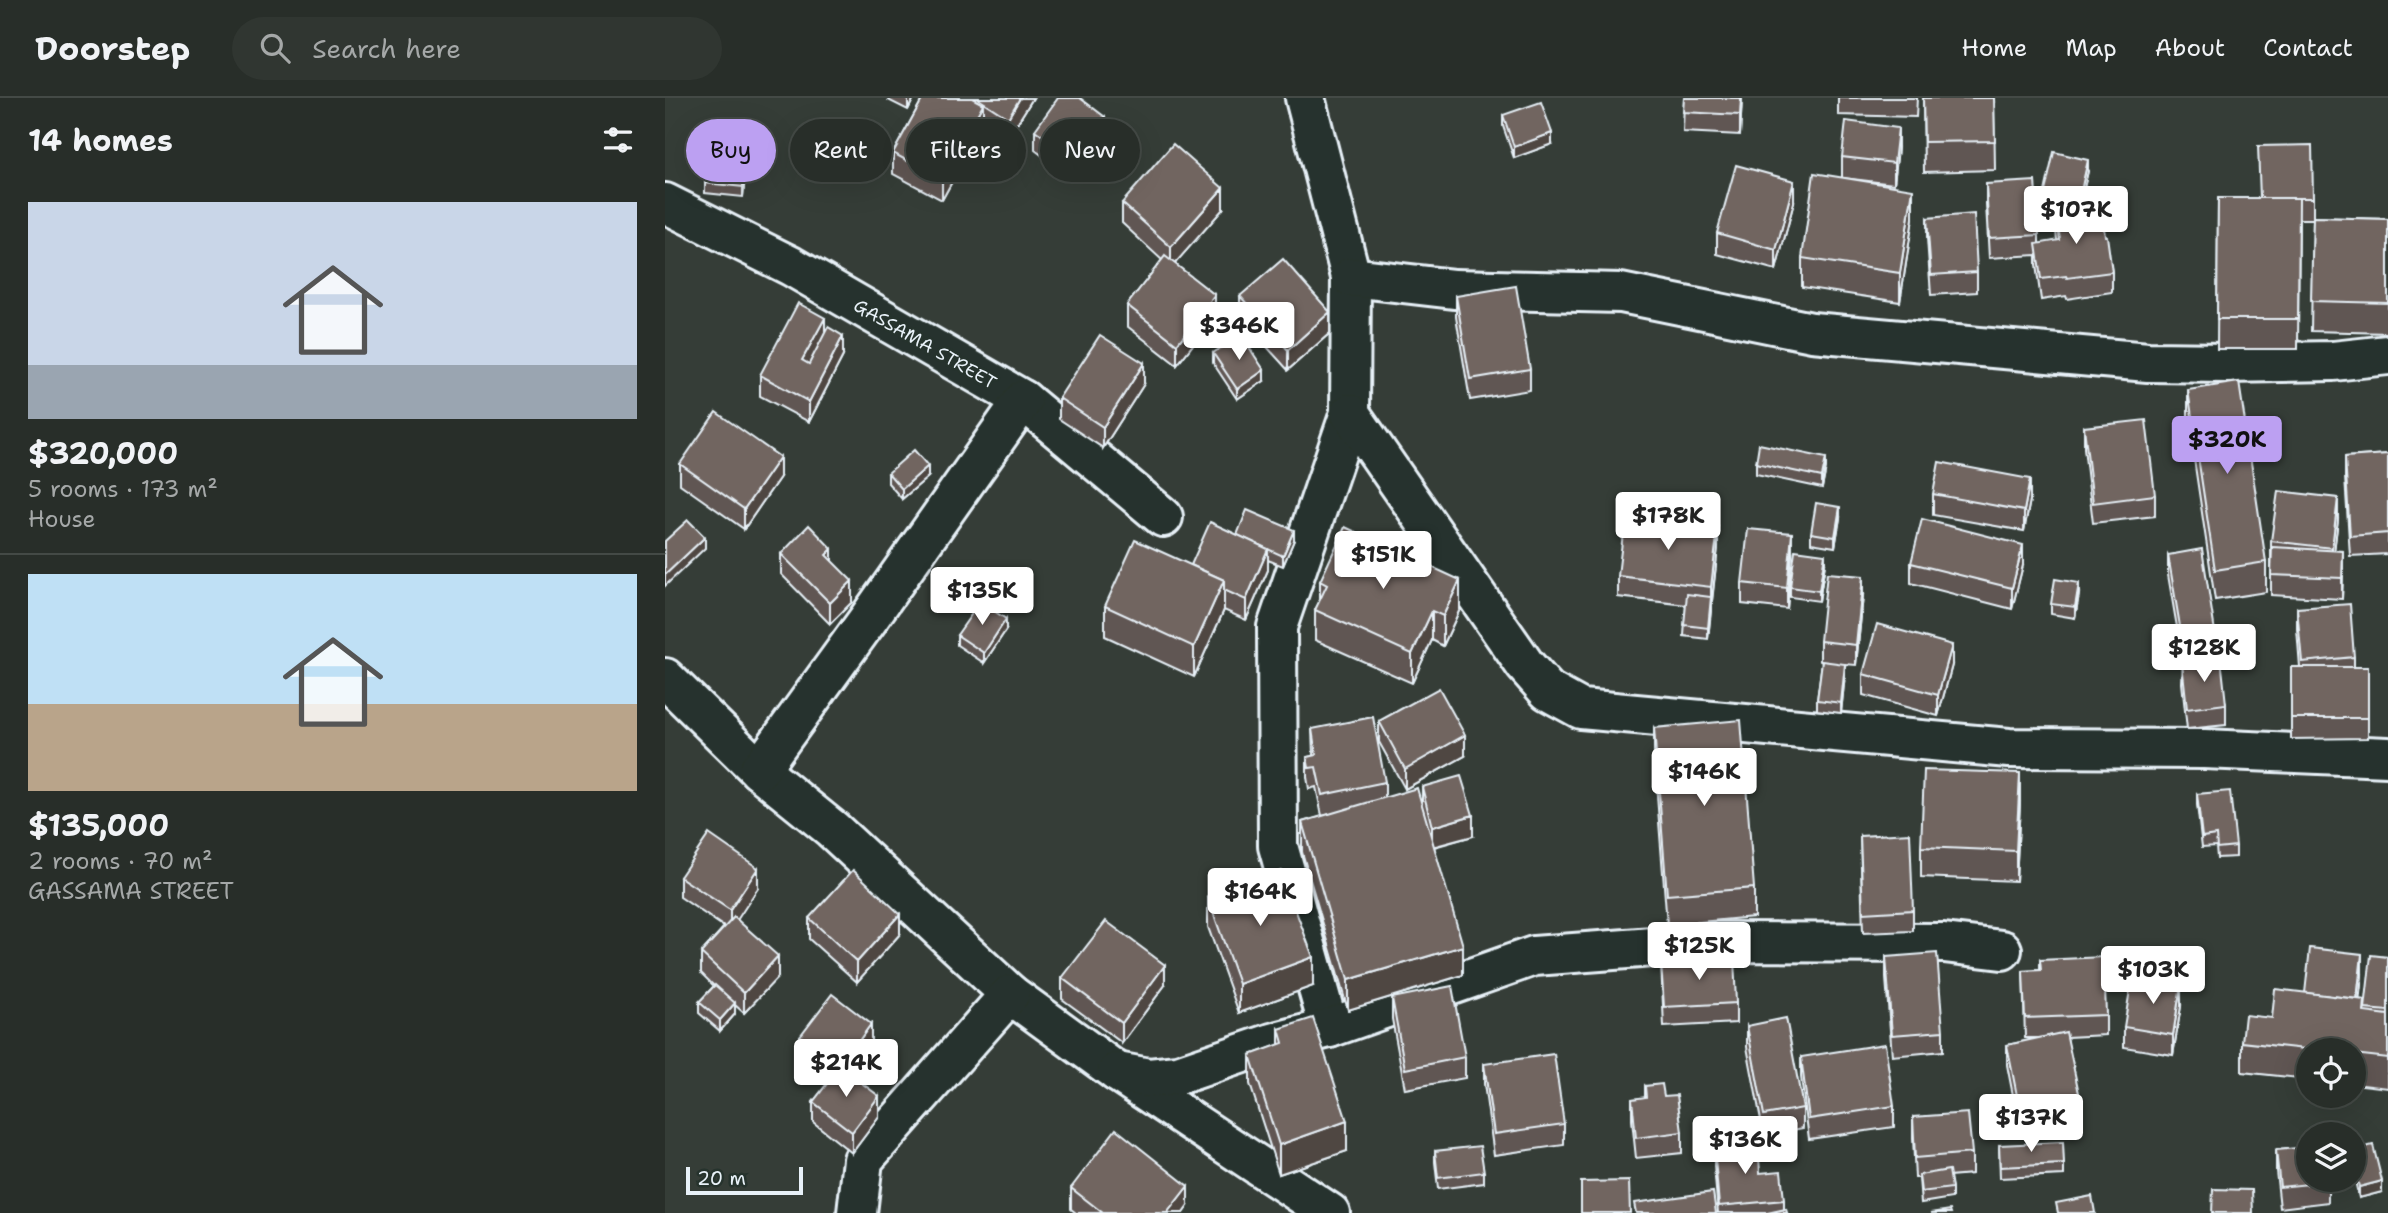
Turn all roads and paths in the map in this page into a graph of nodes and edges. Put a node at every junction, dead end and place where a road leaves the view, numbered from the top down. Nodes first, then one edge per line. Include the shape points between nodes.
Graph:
1 (1304, 98) edge
2 (665, 203) edge
3 (1351, 277) junction
4 (2388, 355) edge
5 (1023, 400) junction
6 (1350, 412) junction
7 (1163, 517) dead end
8 (665, 678) edge
9 (2388, 757) edge
10 (759, 770) junction
11 (2002, 950) dead end
12 (1010, 994) junction
13 (1329, 1028) junction
14 (1117, 1072) junction
15 (857, 1213) edge
16 (1330, 1213) edge

1 - 3 street
2 - 5 street, GASSAMA STREET via 791,267
3 - 4 street via 1454,289 1621,293 1812,332 2148,362 2306,362
3 - 6 street
5 - 7 street, GASSAMA STREET
5 - 10 street
6 - 9 street via 1525,665 1548,691 1580,709 2009,748 2204,749
6 - 13 street via 1277,627 1278,846
8 - 10 street
10 - 12 street via 832,829
11 - 13 street via 1944,943 1719,942 1534,956
12 - 14 street
12 - 15 street via 863,1160
13 - 14 street via 1178,1076 1149,1078
14 - 16 street

